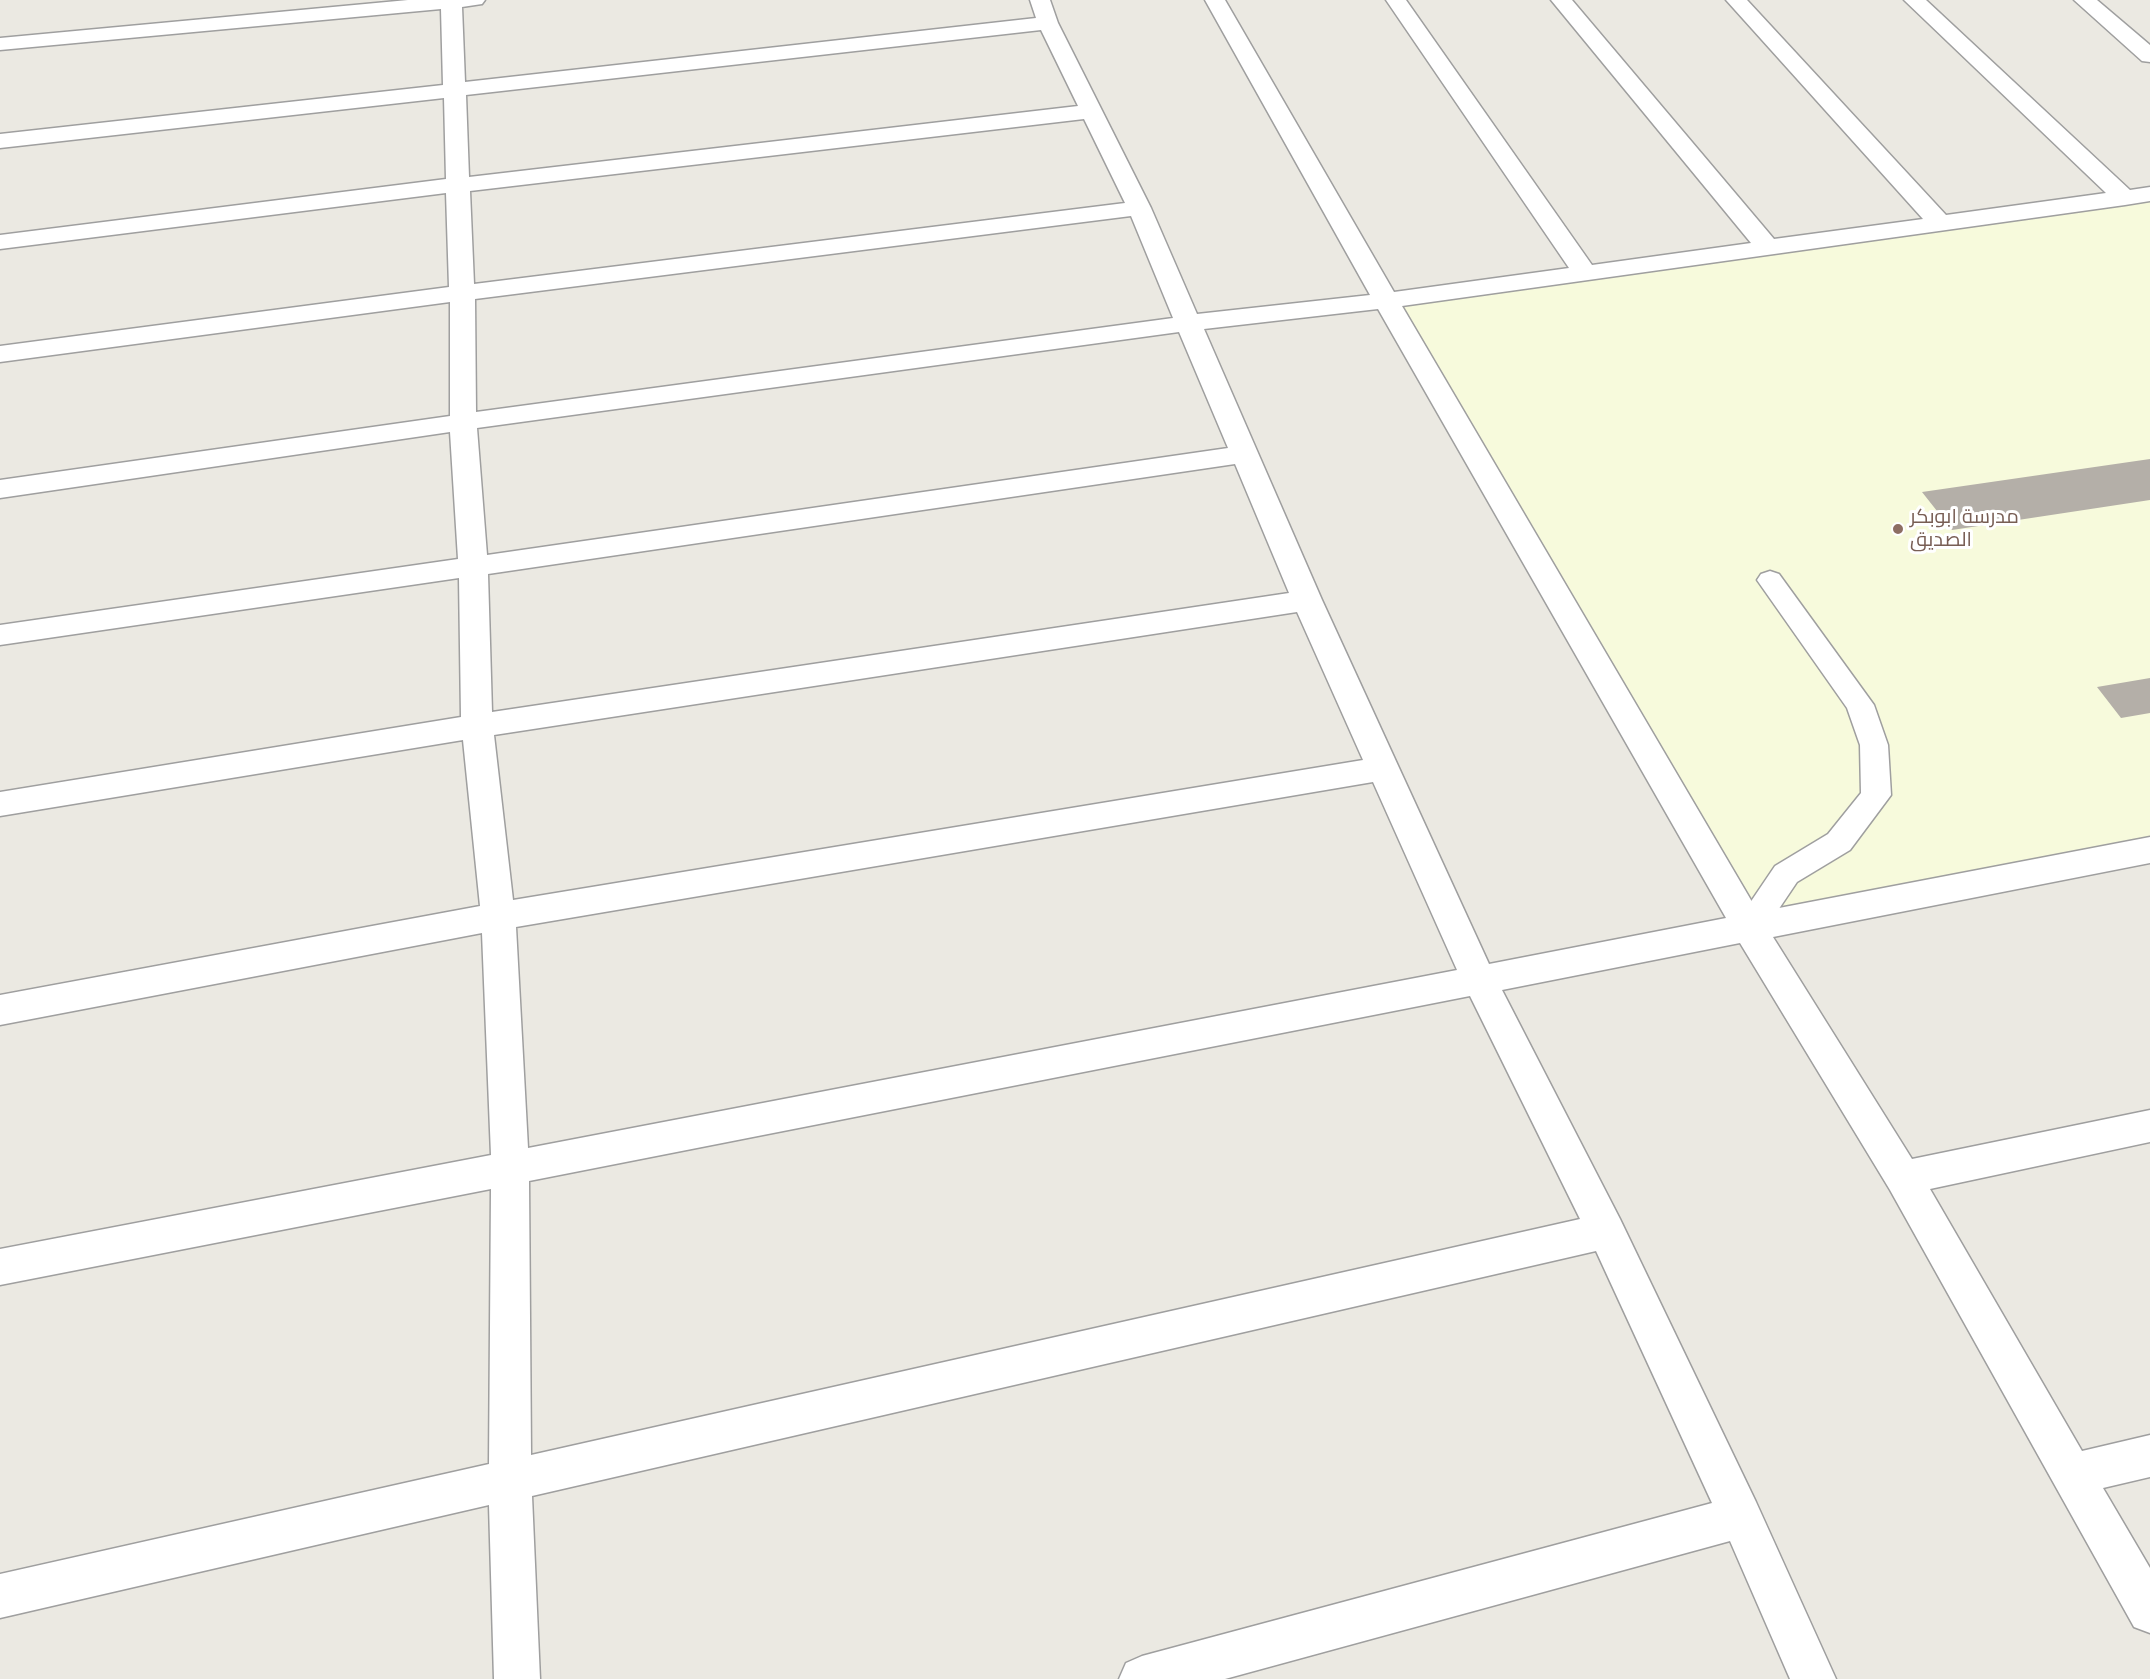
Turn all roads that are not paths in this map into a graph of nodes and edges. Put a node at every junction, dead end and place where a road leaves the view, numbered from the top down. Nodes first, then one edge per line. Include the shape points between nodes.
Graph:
1 (475, 0) edge
2 (1215, 0) edge
3 (1396, 0) edge
4 (1561, 0) edge
5 (1736, 0) edge
6 (1914, 0) edge
7 (2084, 0) edge
8 (451, 3) junction
9 (1044, 11) edge
10 (0, 44) edge
11 (2150, 56) edge
12 (453, 92) junction
13 (1092, 111) junction
14 (0, 141) edge
15 (457, 185) junction
16 (2150, 194) edge
17 (2125, 198) junction
18 (1139, 208) junction
19 (1941, 224) junction
20 (0, 242) edge
21 (1768, 247) junction
22 (1586, 274) junction
23 (462, 292) junction
24 (1386, 301) junction
25 (1189, 323) junction
26 (0, 354) edge
27 (463, 422) junction
28 (1246, 454) junction
29 (0, 489) edge
30 (473, 566) junction
31 (1770, 580) dead end
32 (1307, 600) junction
33 (0, 635) edge
34 (477, 726) junction
35 (1384, 768) junction
36 (0, 804) edge
37 (2150, 850) edge
38 (498, 916) junction
39 (1749, 928) junction
40 (1480, 982) junction
41 (0, 1010) edge
42 (2150, 1126) edge
43 (510, 1167) junction
44 (1903, 1178) junction
45 (1606, 1231) junction
46 (0, 1267) edge
47 (2150, 1456) edge
48 (2073, 1474) junction
49 (510, 1482) junction
50 (1741, 1517) junction
51 (0, 1596) edge
52 (2150, 1611) edge
53 (517, 1679) edge
54 (1142, 1679) edge
55 (1813, 1679) edge

1 - 8 street
2 - 24 street
3 - 22 street
4 - 21 street
5 - 19 street
6 - 17 street
7 - 11 street
8 - 10 street
8 - 12 street
9 - 12 street
9 - 13 street
12 - 14 street
12 - 15 street
13 - 15 street
13 - 18 street
15 - 20 street
15 - 23 street
16 - 17 street
17 - 19 street
18 - 23 street
18 - 25 street
19 - 21 street
21 - 22 street
22 - 24 street
23 - 26 street
23 - 27 street
24 - 25 street
24 - 39 street
25 - 27 street
25 - 28 street
27 - 29 street
27 - 30 street
28 - 30 street
28 - 32 street
30 - 33 street
30 - 34 street
31 - 39 lane via 1860,705 1875,745 1876,795 1839,842 1786,874
32 - 34 street
32 - 35 street
34 - 36 street
34 - 38 street
35 - 38 street
35 - 40 street
37 - 39 street
38 - 41 street
38 - 43 street
39 - 40 street
39 - 44 street
40 - 43 street
40 - 45 street
42 - 44 street
43 - 46 street
43 - 49 street
44 - 48 street
45 - 49 street
45 - 50 street
47 - 48 street
48 - 52 street
49 - 51 street
49 - 53 street
50 - 54 street
50 - 55 street

